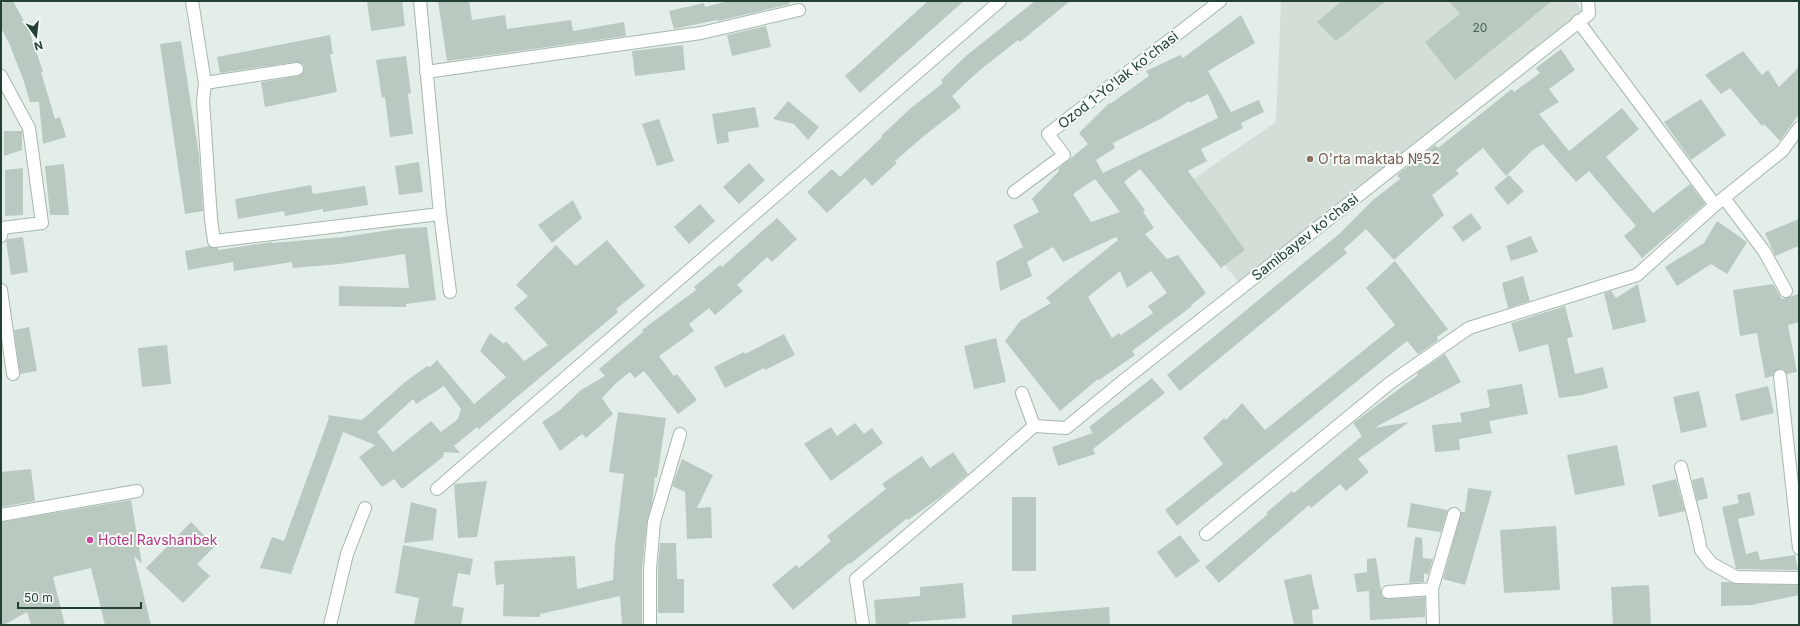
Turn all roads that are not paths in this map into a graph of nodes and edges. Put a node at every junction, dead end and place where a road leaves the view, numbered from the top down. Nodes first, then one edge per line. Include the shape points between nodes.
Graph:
1 (192, 1) edge
2 (420, 1) edge
3 (1000, 1) edge
4 (1220, 1) edge
5 (1588, 1) edge
6 (799, 10) dead end
7 (1578, 21) junction
8 (297, 69) dead end
9 (426, 72) junction
10 (1, 76) edge
11 (205, 83) junction
12 (1799, 128) edge
13 (1014, 192) dead end
14 (1720, 201) junction
15 (440, 214) junction
16 (1, 236) edge
17 (1, 290) edge
18 (1786, 291) dead end
19 (450, 292) dead end
20 (13, 374) dead end
21 (1780, 376) dead end
22 (1022, 394) dead end
23 (1034, 426) junction
24 (680, 434) dead end
25 (1681, 467) dead end
26 (438, 489) dead end
27 (137, 491) dead end
28 (365, 508) dead end
29 (1454, 514) dead end
30 (1, 515) edge
31 (1206, 534) dead end
32 (1799, 548) edge
33 (1799, 578) edge
34 (1432, 589) junction
35 (1388, 592) dead end
36 (330, 625) edge
37 (650, 625) edge
38 (863, 625) edge
39 (1433, 625) edge

1 - 11 street
2 - 9 street
3 - 26 street
4 - 13 street, Ozod 1-Yo'lak ko'chasi via 1048,134 1064,154
5 - 7 street, Samibayev ko'chasi via 1589,14
6 - 9 street via 701,33
7 - 14 street
7 - 23 street, Samibayev ko'chasi via 1066,428
8 - 11 street
9 - 15 street
10 - 16 street via 28,128 42,223 2,228
11 - 15 street via 203,101 214,241
12 - 14 street via 1782,151
14 - 18 street via 1764,251
14 - 31 street via 1637,275 1469,328 1390,383
15 - 19 street
17 - 20 street
21 - 32 street
22 - 23 street
23 - 38 street via 856,579
24 - 37 street via 654,522 650,569
25 - 33 street via 1701,550 1711,563 1736,577
27 - 30 street
28 - 36 street via 347,554
29 - 34 street
34 - 35 street
34 - 39 street

